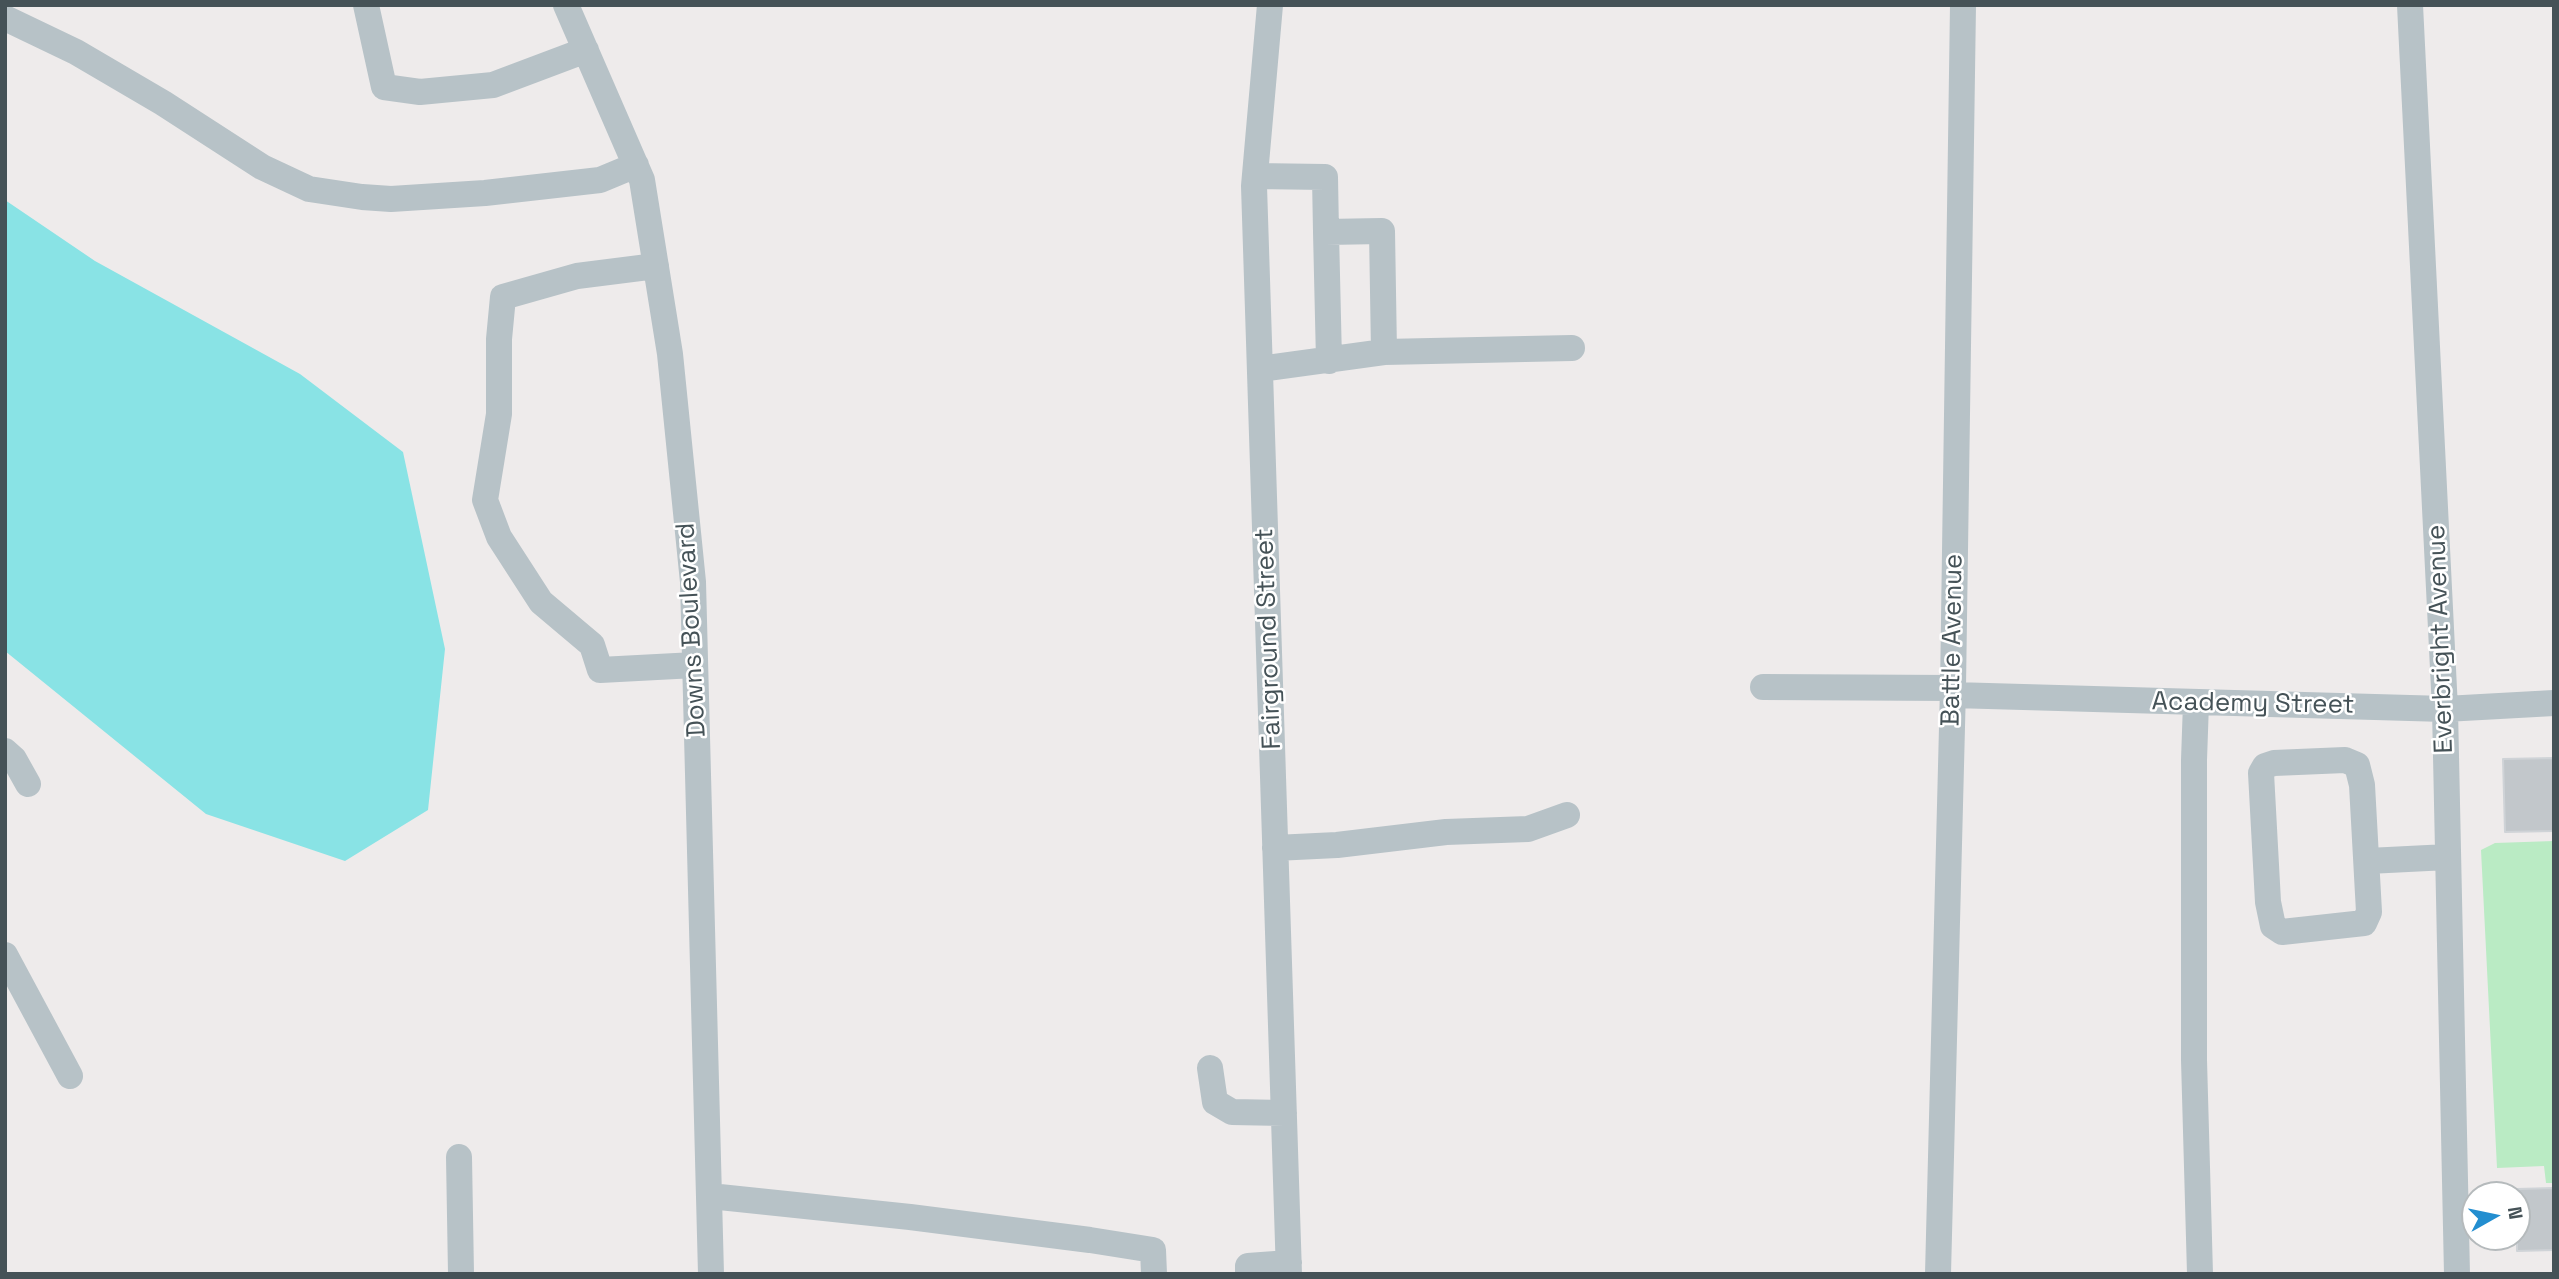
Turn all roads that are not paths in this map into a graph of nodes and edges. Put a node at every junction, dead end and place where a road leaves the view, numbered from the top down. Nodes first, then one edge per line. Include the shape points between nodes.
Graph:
1 (366, 5) edge
2 (566, 5) edge
3 (1270, 5) edge
4 (1963, 5) edge
5 (2410, 5) edge
6 (5, 18) edge
7 (586, 50) junction
8 (636, 165) junction
9 (1255, 176) junction
10 (1326, 232) junction
11 (656, 266) junction
12 (1572, 348) dead end
13 (1384, 352) junction
14 (1329, 361) junction
15 (1260, 369) junction
16 (695, 665) junction
17 (1763, 687) dead end
18 (1953, 691) junction
19 (2196, 703) junction
20 (2554, 703) edge
21 (2445, 709) junction
22 (5, 751) edge
23 (27, 784) dead end
24 (1567, 815) dead end
25 (1275, 848) junction
26 (2448, 857) junction
27 (2368, 861) junction
28 (5, 955) edge
29 (1210, 1068) dead end
30 (70, 1076) dead end
31 (1284, 1113) junction
32 (459, 1157) dead end
33 (710, 1196) junction
34 (1289, 1268) edge
35 (461, 1274) edge
36 (711, 1274) edge
37 (1154, 1274) edge
38 (1248, 1274) edge
39 (1938, 1274) edge
40 (2200, 1274) edge
41 (2457, 1274) edge

1 - 7 street via 384,87 420,92 493,85
2 - 7 street, Downs Boulevard
3 - 9 street, Fairground Street
4 - 18 street, Battle Avenue
5 - 21 street, Everbright Avenue
6 - 8 street via 76,52 262,167 309,189 391,200 461,195 600,180
7 - 8 street, Downs Boulevard
8 - 11 street, Downs Boulevard
9 - 10 street via 1325,177
9 - 15 street, Fairground Street
10 - 13 street via 1382,231
10 - 14 street
11 - 16 street, Downs Boulevard via 670,354 693,582
11 - 16 street via 578,276 503,298 499,414 485,500 499,537 541,602 592,645 600,670
12 - 13 street
13 - 14 street
14 - 15 street
15 - 25 street, Fairground Street
16 - 33 street, Downs Boulevard
17 - 18 street, Academy Street
18 - 19 street, Academy Street
18 - 39 street, Battle Avenue
19 - 21 street, Academy Street
19 - 40 street via 2194,1060
20 - 21 street, Academy Street
21 - 26 street, Everbright Avenue
22 - 23 street
24 - 25 street via 1528,829
25 - 31 street, Fairground Street
26 - 27 street
26 - 41 street, Everbright Avenue
27 - 27 street via 2369,912 2364,923 2282,932 2273,926 2260,773 2265,766 2345,760 2357,765
28 - 30 street
29 - 31 street via 1215,1102 1232,1112
31 - 34 street, Fairground Street
32 - 35 street
33 - 36 street, Downs Boulevard
33 - 37 street via 1153,1250
34 - 38 street via 1248,1266

